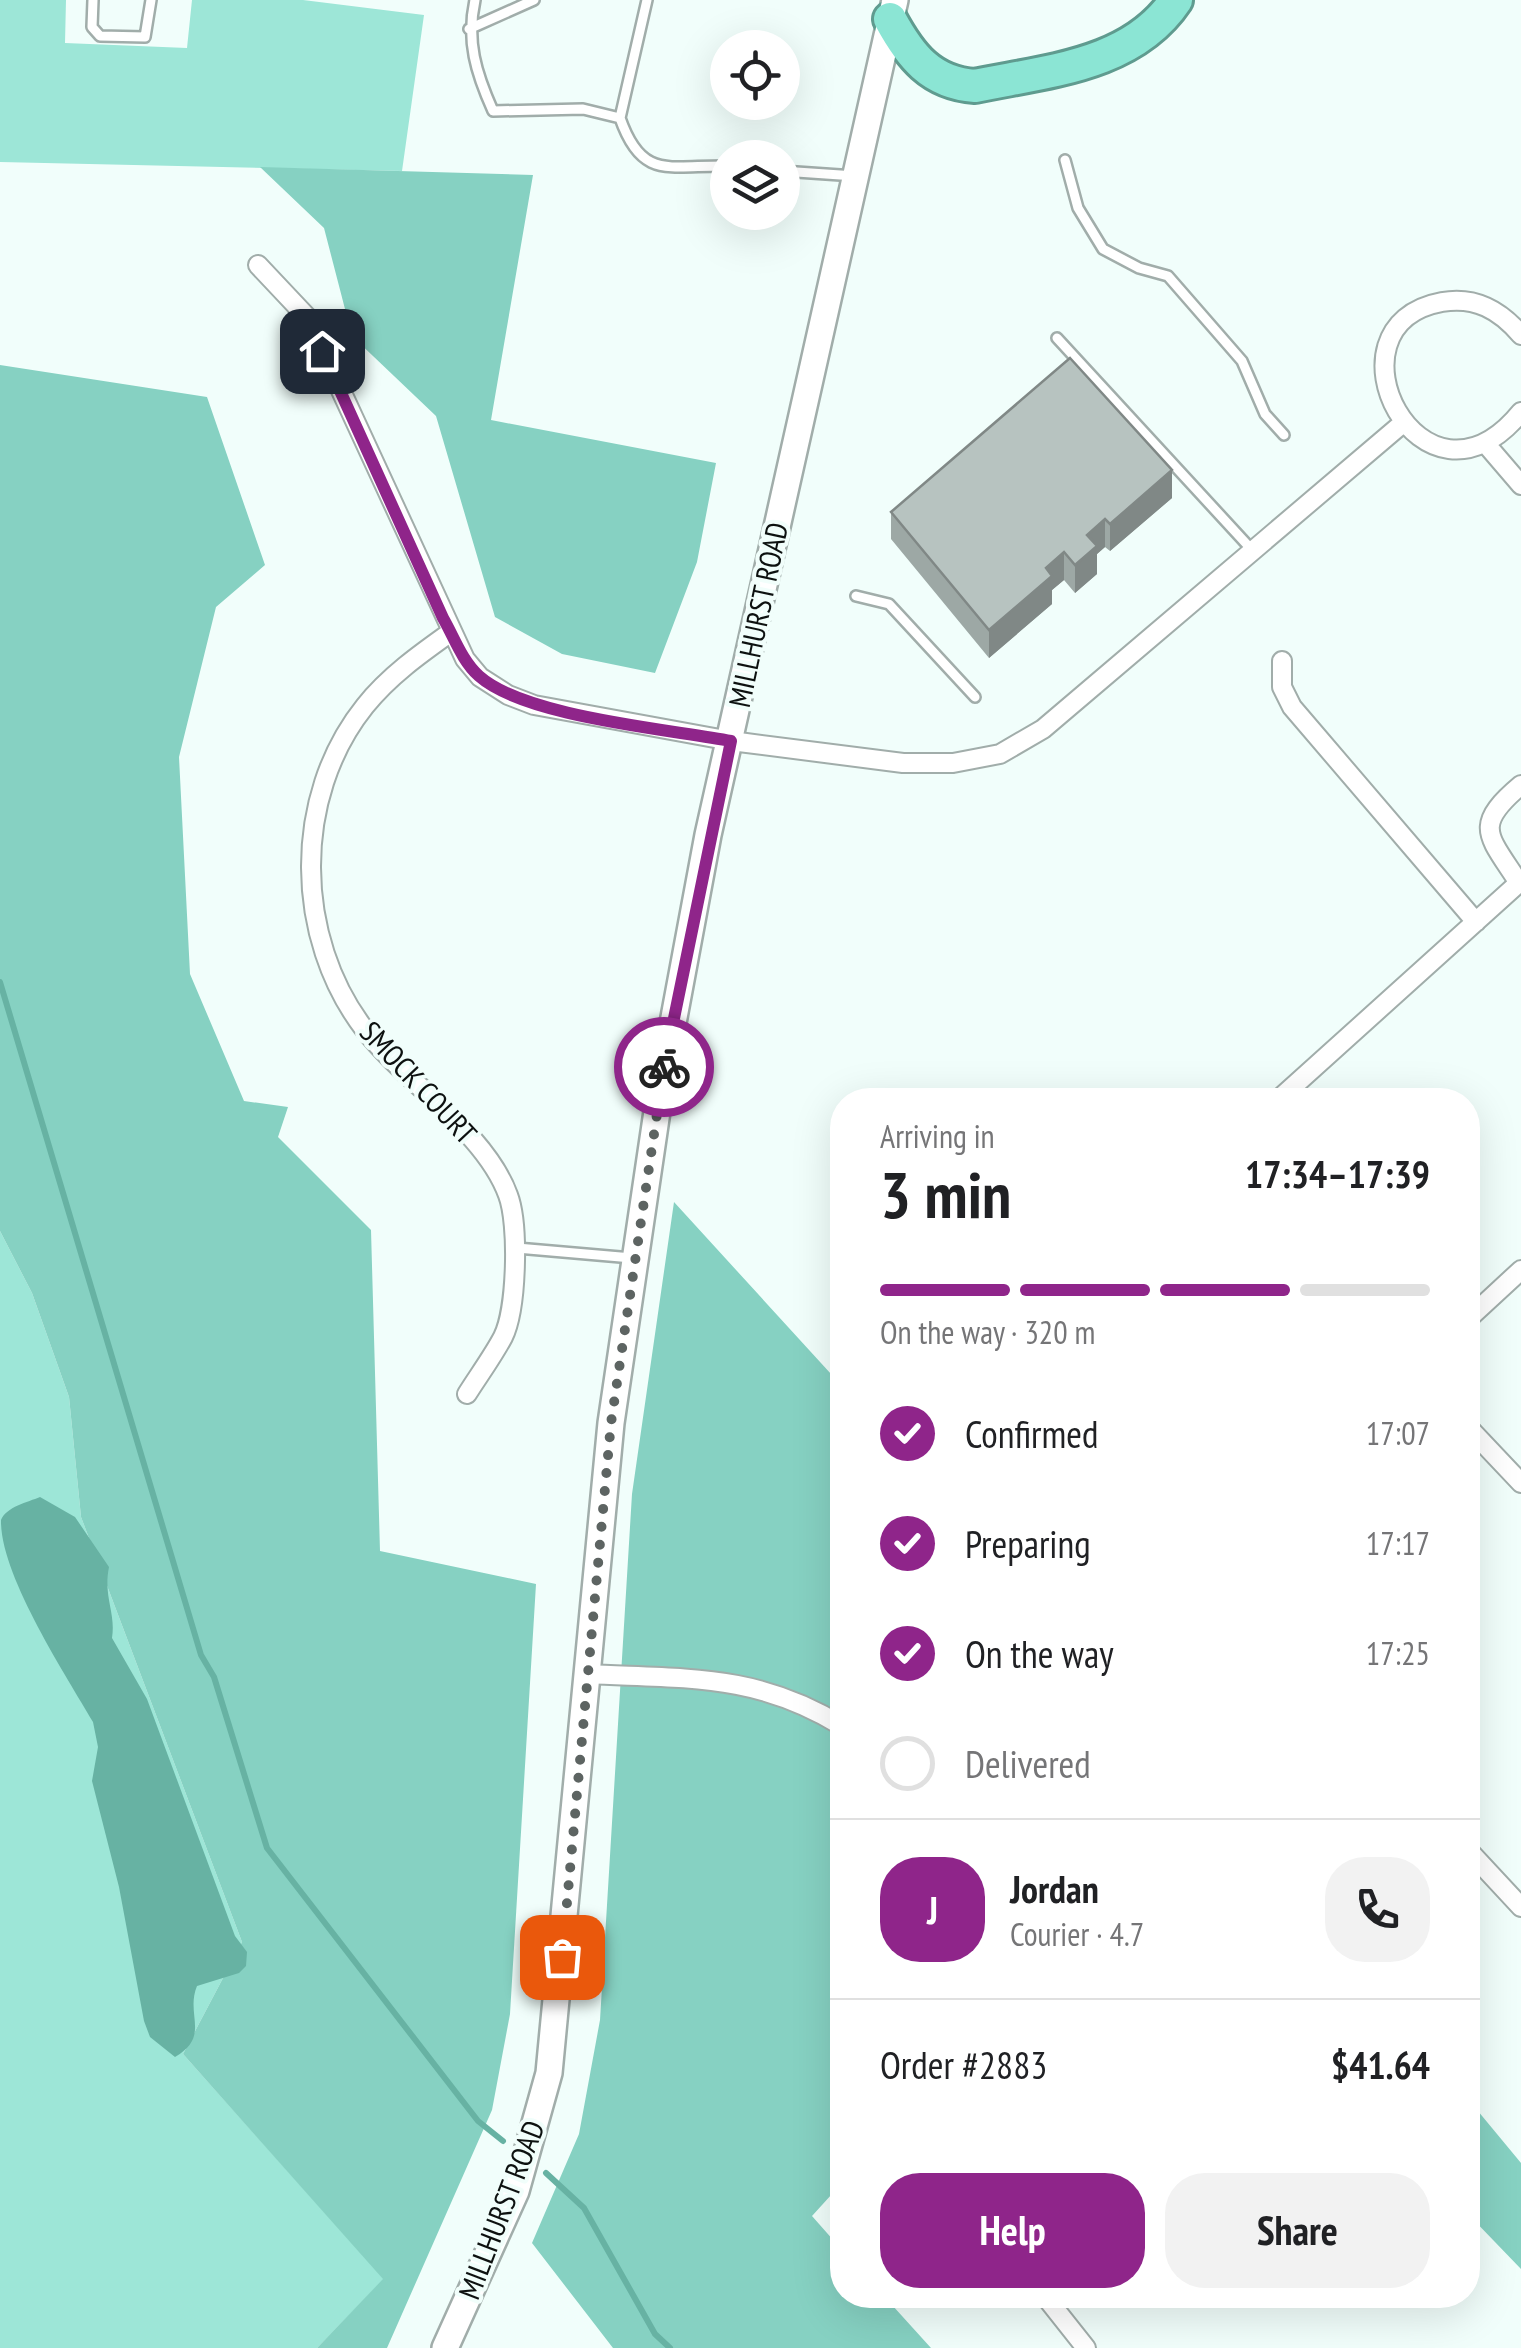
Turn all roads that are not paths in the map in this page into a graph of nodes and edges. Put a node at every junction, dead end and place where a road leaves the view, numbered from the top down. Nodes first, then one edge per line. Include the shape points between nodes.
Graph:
1 (93, 0) edge
2 (152, 0) edge
3 (475, 0) edge
4 (534, 0) edge
5 (647, 0) edge
6 (1176, 0) edge
7 (892, 10) edge
8 (469, 28) junction
9 (620, 118) junction
10 (1064, 160) dead end
11 (710, 166) edge
12 (800, 171) edge
13 (856, 176) junction
14 (258, 265) dead end
15 (1519, 328) edge
16 (1057, 338) dead end
17 (1520, 418) edge
18 (1403, 423) junction
19 (1284, 435) dead end
20 (1485, 443) junction
21 (1521, 484) edge
22 (1252, 551) junction
23 (856, 596) dead end
24 (451, 632) junction
25 (1282, 662) dead end
26 (976, 697) dead end
27 (731, 741) junction
28 (1521, 785) edge
29 (1520, 882) edge
30 (1476, 922) junction
31 (1291, 1088) edge
32 (517, 1248) junction
33 (632, 1258) junction
34 (1521, 1270) edge
35 (1480, 1307) edge
36 (467, 1394) dead end
37 (1480, 1439) edge
38 (1521, 1482) edge
39 (587, 1674) junction
40 (830, 1720) edge
41 (1480, 1863) edge
42 (1521, 1907) edge
43 (1054, 2308) edge
44 (445, 2348) edge
45 (1086, 2348) edge

1 - 2 lane via 92,27 100,36 144,37
3 - 8 lane
4 - 8 lane
5 - 9 lane
6 - 7 highway via 1149,34 1116,52 974,86 930,73 901,40
7 - 13 street, MILLHURST ROAD
8 - 9 lane via 493,112 583,109
9 - 11 lane via 631,150 650,164
10 - 19 lane via 1078,208 1103,250 1168,276 1242,361 1265,414
12 - 13 lane
13 - 27 street, MILLHURST ROAD
14 - 24 street via 308,318
15 - 18 street via 1484,304 1458,300 1414,314 1397,331 1384,376
16 - 22 lane
17 - 20 street
18 - 20 street via 1438,445
18 - 22 street
20 - 21 street
22 - 27 street via 1044,730 1000,754 953,764 903,764
23 - 26 lane via 889,604
24 - 27 street via 480,677 508,695
24 - 32 street, SMOCK COURT via 364,706 334,755 312,830 311,912 341,992 363,1028 485,1154 508,1193
25 - 30 street via 1282,687 1292,707
27 - 33 street, MILLHURST ROAD via 679,982
28 - 29 street via 1493,808 1487,823 1488,836
29 - 30 street
30 - 31 street
32 - 33 lane
32 - 36 street, SMOCK COURT via 505,1333
33 - 39 street, MILLHURST ROAD
34 - 35 street
37 - 38 street
39 - 40 street via 741,1683
39 - 44 street, MILLHURST ROAD via 550,2073 522,2173
41 - 42 street
43 - 45 street

